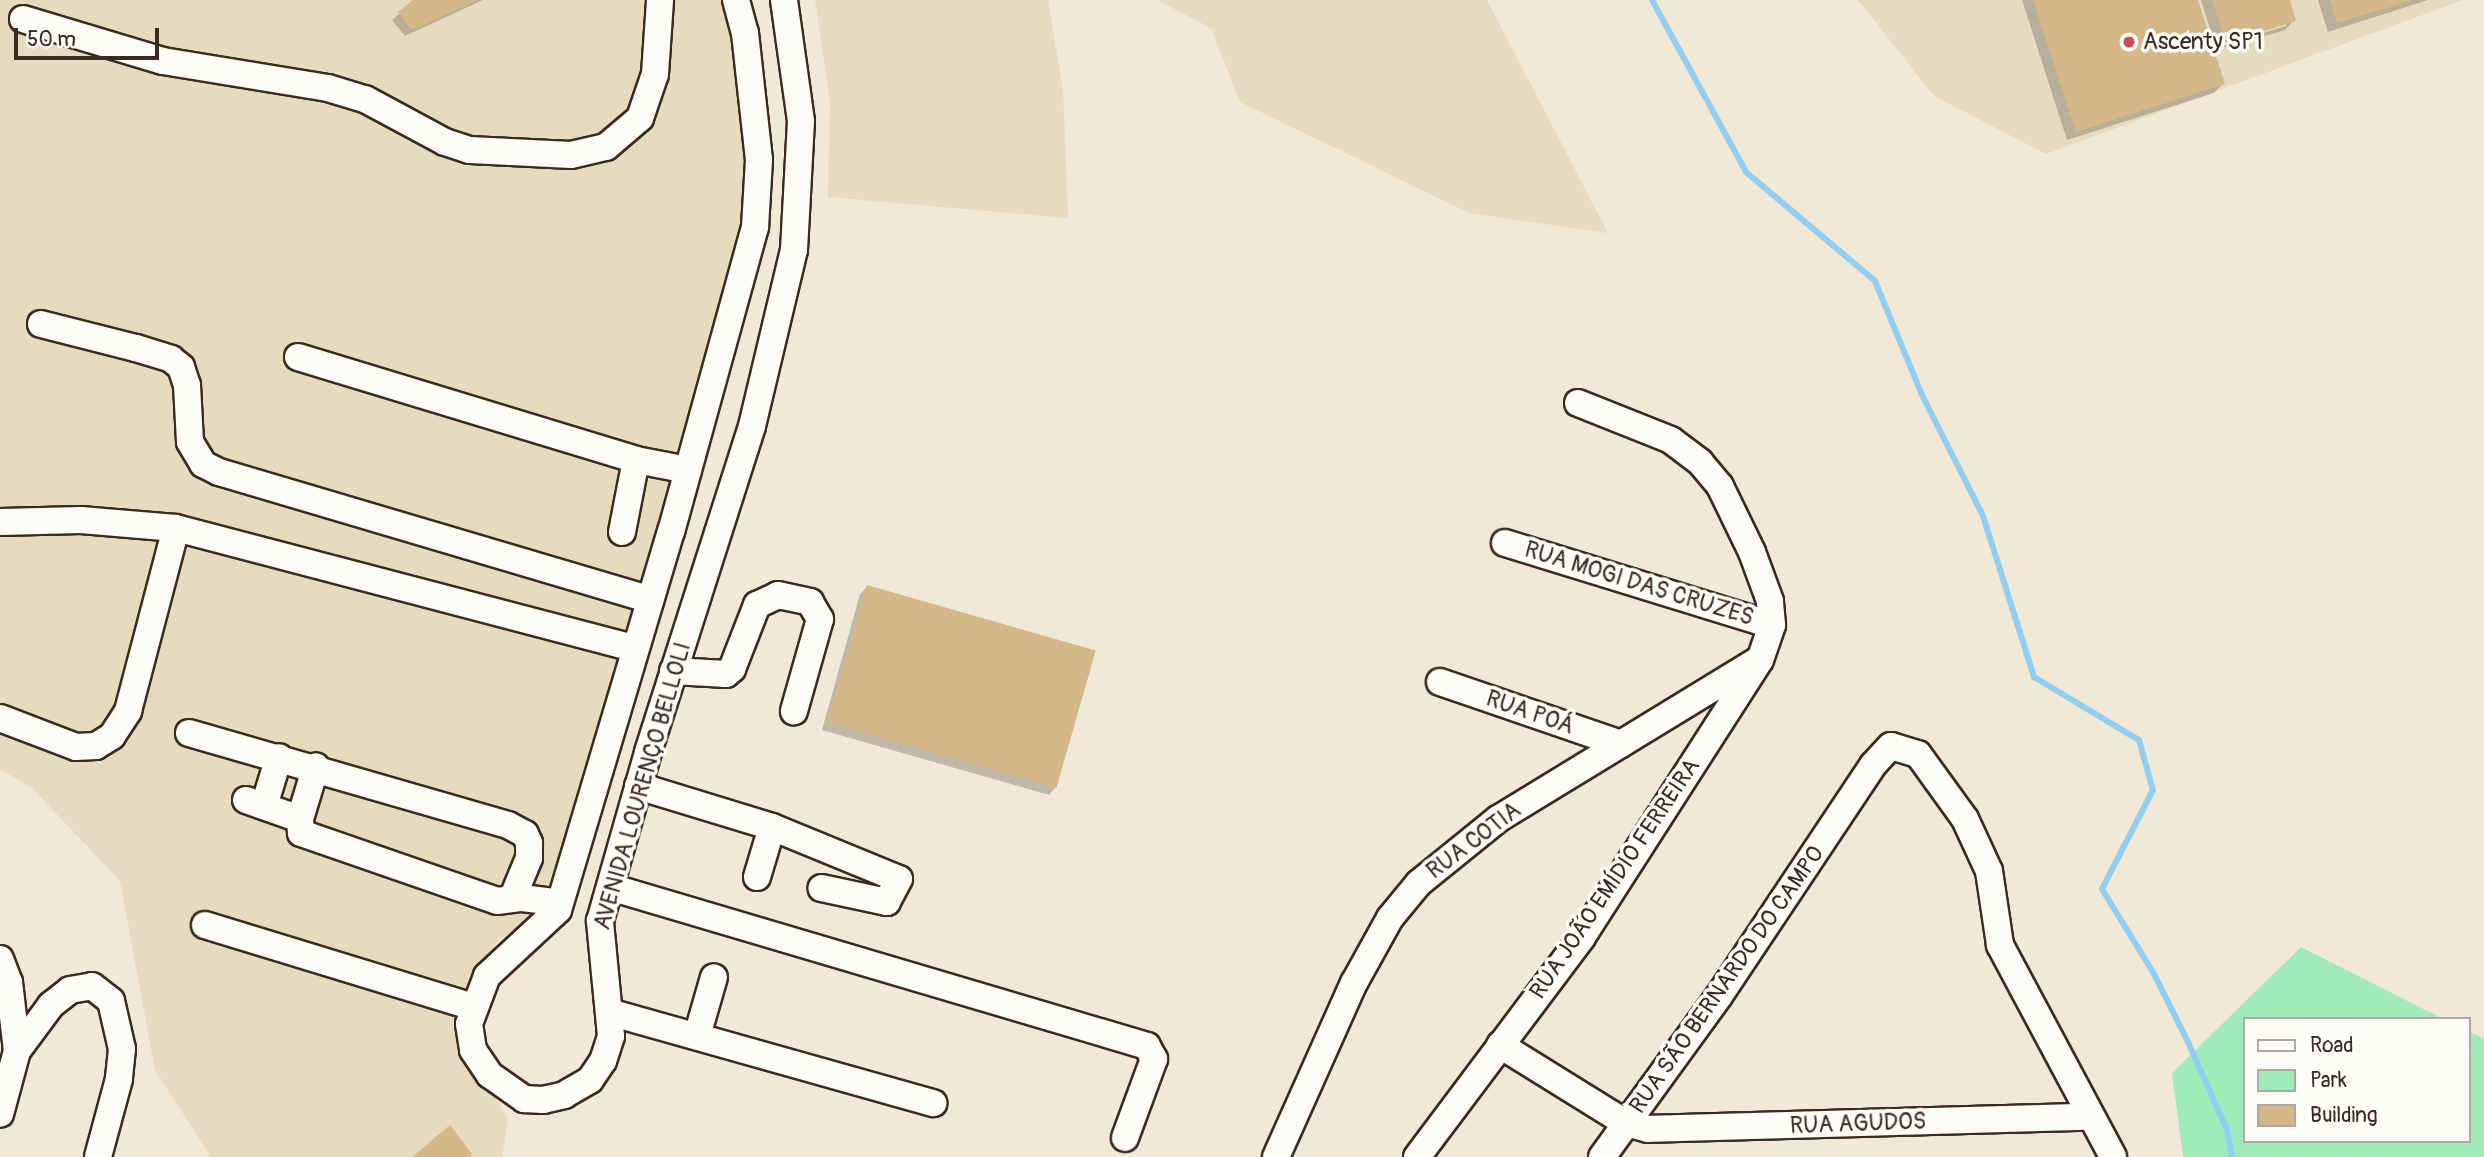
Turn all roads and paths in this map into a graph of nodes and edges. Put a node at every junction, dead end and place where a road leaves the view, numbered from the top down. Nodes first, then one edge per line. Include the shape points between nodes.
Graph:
1 (660, 0) edge
2 (736, 0) edge
3 (784, 0) edge
4 (23, 19) dead end
5 (41, 324) dead end
6 (298, 357) dead end
7 (1578, 403) dead end
8 (636, 460) junction
9 (688, 470) junction
10 (0, 522) edge
11 (176, 528) junction
12 (622, 532) dead end
13 (1505, 543) dead end
14 (650, 600) junction
15 (1772, 625) junction
16 (635, 648) junction
17 (1760, 660) junction
18 (673, 671) junction
19 (1440, 682) dead end
20 (794, 711) dead end
21 (0, 718) edge
22 (189, 733) dead end
23 (608, 740) junction
24 (1621, 744) junction
25 (648, 752) junction
26 (279, 757) junction
27 (316, 766) junction
28 (638, 786) junction
29 (300, 819) junction
30 (772, 827) junction
31 (757, 877) dead end
32 (610, 887) junction
33 (821, 888) dead end
34 (512, 899) junction
35 (560, 903) junction
36 (205, 925) dead end
37 (0, 958) edge
38 (714, 977) dead end
39 (472, 1007) junction
40 (610, 1012) junction
41 (697, 1036) junction
42 (1500, 1045) junction
43 (17, 1051) junction
44 (933, 1103) dead end
45 (0, 1114) edge
46 (2091, 1117) junction
47 (1626, 1123) junction
48 (1125, 1138) dead end
49 (98, 1157) edge
50 (1276, 1157) edge
51 (1417, 1157) edge
52 (1602, 1157) edge
53 (2113, 1157) edge

1 - 4 street via 655,74 640,118 606,147 570,155 470,150 365,99 328,88 163,61
2 - 9 street, AVENIDA LOURENÇO BELLOLI via 745,33 759,160 755,227
3 - 18 street, AVENIDA LOURENÇO BELLOLI via 801,121 794,250 752,426
5 - 14 street via 136,348 181,367 187,385 190,442 203,464 219,472
6 - 8 street
7 - 15 street via 1671,440 1700,462 1720,486 1752,552 1770,601
8 - 9 street
8 - 12 street
9 - 14 street, AVENIDA LOURENÇO BELLOLI
10 - 11 street via 80,520
11 - 16 street
11 - 21 street via 128,712 112,736 96,746 76,747
13 - 15 street, RUA MOGI DAS CRUZES
14 - 16 street, AVENIDA LOURENÇO BELLOLI
15 - 17 street, RUA JOÃO EMÍDIO FERREIRA
16 - 23 street, AVENIDA LOURENÇO BELLOLI
17 - 24 street, RUA COTIA
17 - 42 street, RUA JOÃO EMÍDIO FERREIRA via 1582,937
18 - 20 street via 726,674 757,605 778,595 810,602 820,619
18 - 25 street, AVENIDA LOURENÇO BELLOLI
19 - 24 street, RUA POÁ
22 - 26 street
23 - 25 street
23 - 35 street, AVENIDA LOURENÇO BELLOLI
24 - 50 street, RUA COTIA via 1476,835 1411,892 1390,918 1354,984
25 - 28 street, AVENIDA LOURENÇO BELLOLI
26 - 27 street
26 - 29 street via 255,803
27 - 29 street
27 - 34 street via 525,834 529,858
28 - 30 street
28 - 32 street, AVENIDA LOURENÇO BELLOLI
29 - 34 street via 300,834 497,901
30 - 31 street
30 - 33 street via 899,879 887,902
32 - 40 street, AVENIDA LOURENÇO BELLOLI via 600,940
32 - 48 street via 1147,1046 1153,1059
34 - 35 street
35 - 39 street, AVENIDA LOURENÇO BELLOLI via 546,925 487,976
36 - 39 street
37 - 43 street via 9,982
38 - 41 street
39 - 40 street, AVENIDA LOURENÇO BELLOLI via 473,1050 490,1075 524,1099 543,1100 590,1080 604,1061 611,1036
40 - 41 street
41 - 44 street
42 - 47 street
42 - 51 street, RUA JOÃO EMÍDIO FERREIRA
43 - 45 street
43 - 49 street via 51,1005 70,990 92,986 111,1001 122,1049 119,1079
46 - 47 street, RUA AGUDOS via 1678,1130
46 - 47 street, RUA SÃO BERNARDO DO CAMPO via 2007,959 1997,934 1989,870 1938,777 1918,754 1891,746 1882,752
46 - 53 street
47 - 52 street, RUA SÃO BERNARDO DO CAMPO

